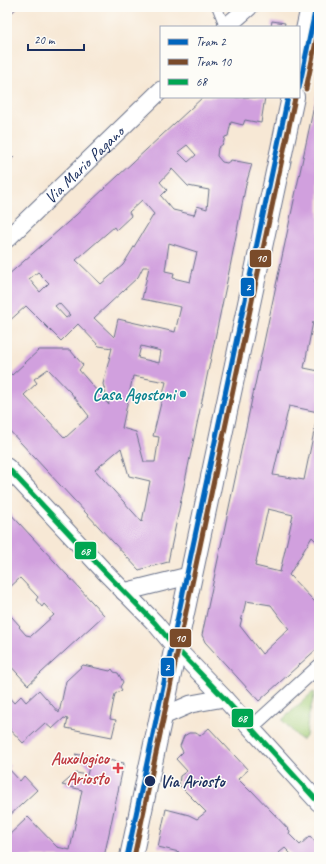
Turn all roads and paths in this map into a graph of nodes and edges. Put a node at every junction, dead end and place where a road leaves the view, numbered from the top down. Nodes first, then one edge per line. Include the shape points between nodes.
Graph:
1 (216, 7) edge
2 (248, 7) edge
3 (312, 7) edge
4 (319, 13) edge
5 (226, 26) edge
6 (227, 26) edge
7 (300, 62) edge
8 (160, 91) edge
9 (293, 98) edge
10 (7, 239) edge
11 (7, 467) edge
12 (192, 575) junction
13 (124, 592) junction
14 (175, 647) junction
15 (319, 666) edge
16 (224, 698) junction
17 (161, 717) junction
18 (251, 728) junction
19 (319, 803) edge
20 (131, 857) edge

1 - 5 lane
2 - 6 street
3 - 4 street
3 - 7 main road
8 - 10 street, Via Mario Pagano
9 - 12 main road
11 - 13 street
12 - 13 street
12 - 14 main road
13 - 14 street
14 - 16 street
14 - 17 main road
15 - 18 street
16 - 17 street via 191,704
16 - 18 street
17 - 20 main road
18 - 19 street

